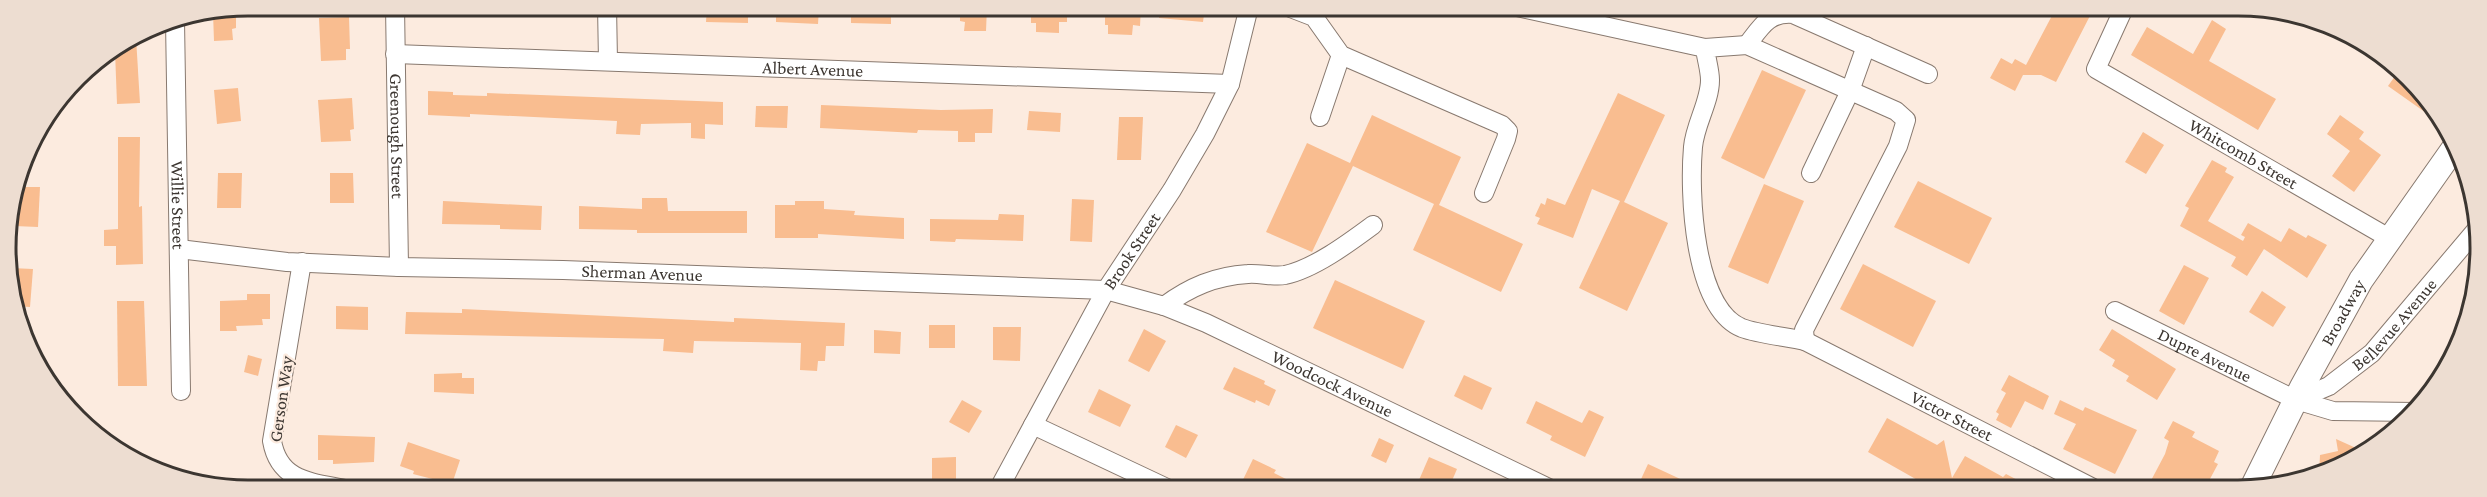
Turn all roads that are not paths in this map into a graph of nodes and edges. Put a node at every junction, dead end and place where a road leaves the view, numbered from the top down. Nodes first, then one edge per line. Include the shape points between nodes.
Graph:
1 (394, 16) edge
2 (607, 16) edge
3 (1247, 16) edge
4 (1317, 16) edge
5 (1558, 16) edge
6 (1775, 16) edge
7 (1798, 16) edge
8 (2120, 16) edge
9 (175, 29) edge
10 (1747, 45) junction
11 (1866, 46) junction
12 (1705, 48) junction
13 (395, 54) junction
14 (1341, 55) junction
15 (608, 61) junction
16 (1928, 74) dead end
17 (1230, 84) junction
18 (1850, 91) junction
19 (1320, 117) dead end
20 (2450, 153) edge
21 (1811, 173) dead end
22 (1484, 193) dead end
23 (1372, 225) dead end
24 (2470, 237) edge
25 (2389, 238) junction
26 (179, 249) junction
27 (302, 262) junction
28 (399, 267) junction
29 (1106, 290) junction
30 (1164, 306) junction
31 (2115, 311) dead end
32 (1805, 341) junction
33 (181, 391) dead end
34 (2296, 400) junction
35 (2404, 412) edge
36 (1033, 425) junction
37 (308, 480) edge
38 (1003, 480) edge
39 (1151, 480) edge
40 (1533, 480) edge
41 (2077, 480) edge
42 (2256, 480) edge

1 - 13 street, Greenough Street
2 - 15 street
3 - 17 street, Brook Street
4 - 14 street
5 - 12 street
6 - 10 street
7 - 11 street
8 - 25 street, Whitcomb Street via 2096,69
9 - 26 street, Willie Street
10 - 12 street
10 - 18 street
11 - 16 street
11 - 18 street
12 - 32 street, Victor Street via 1710,81 1693,144 1691,180 1698,247 1709,293 1724,315 1742,328
13 - 15 street, Albert Avenue
13 - 28 street, Greenough Street
14 - 19 street
14 - 22 street via 1502,125 1508,131 1506,139
15 - 17 street, Albert Avenue
17 - 29 street, Brook Street via 1172,190
18 - 21 street
18 - 32 street via 1896,111 1906,120 1898,146 1804,330
20 - 25 main road, Broadway
23 - 30 street via 1345,246 1301,269 1285,275 1249,273 1210,280 1188,288
24 - 34 street, Bellevue Avenue via 2372,353 2329,386
25 - 34 main road, Broadway via 2361,280
26 - 27 street, Sherman Avenue
26 - 33 street, Willie Street
27 - 28 street, Sherman Avenue
27 - 37 street, Gerson Way via 272,441 275,458 285,471
28 - 29 street, Sherman Avenue
29 - 30 street, Woodcock Avenue
29 - 36 street, Brook Street
30 - 40 street, Woodcock Avenue
31 - 34 street, Dupre Avenue
32 - 41 street, Victor Street
34 - 35 street, Dupre Avenue via 2332,411
34 - 42 main road, Broadway
36 - 38 street, Brook Street
36 - 39 street

